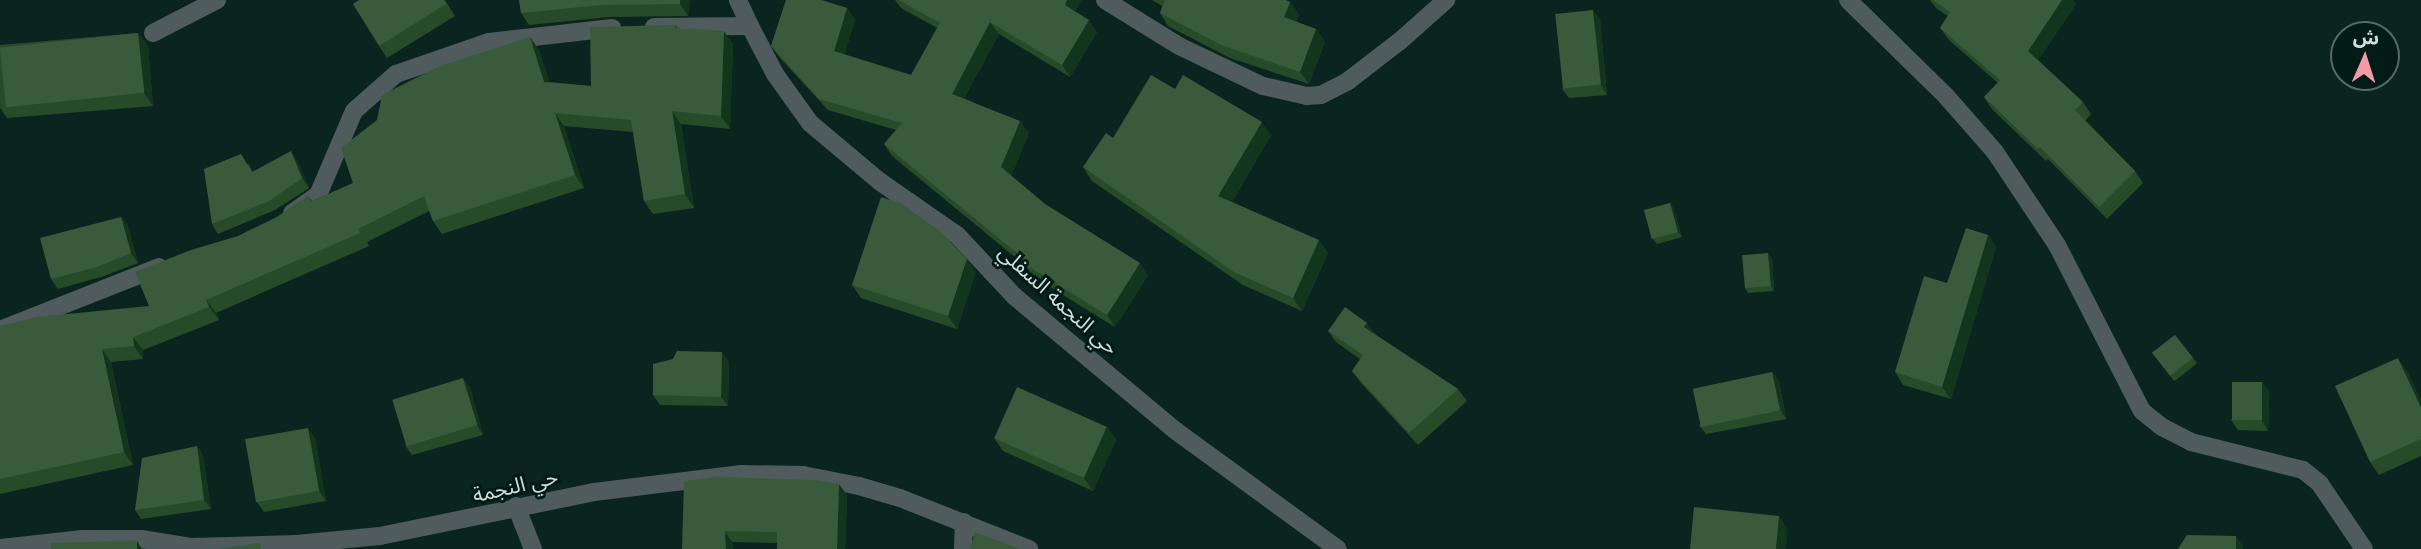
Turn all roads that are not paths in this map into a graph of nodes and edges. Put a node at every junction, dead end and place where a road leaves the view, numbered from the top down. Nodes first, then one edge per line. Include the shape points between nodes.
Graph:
1 (217, 0) edge
2 (738, 0) edge
3 (1105, 0) edge
4 (1446, 0) edge
5 (1848, 0) edge
6 (750, 26) junction
7 (153, 33) dead end
8 (281, 220) edge
9 (173, 262) edge
10 (0, 330) edge
11 (516, 506) junction
12 (964, 523) junction
13 (0, 548) edge
14 (533, 549) edge
15 (963, 549) edge
16 (1030, 549) edge
17 (1338, 549) edge
18 (2364, 549) edge

1 - 7 street
2 - 6 street, حي النجمة السفلي
3 - 4 street via 1179,46 1263,86 1307,96 1321,95 1348,81
5 - 18 street via 1946,96 1995,152 2057,245 2143,411 2191,442 2302,470 2320,484
6 - 8 street via 631,28 489,42 396,74 354,111 318,195
6 - 17 street, حي النجمة السفلي via 775,74 810,124 879,181 957,235 1014,296 1176,431
9 - 10 street
11 - 12 street, حي النجمة via 740,474 803,475 900,498
11 - 13 street, حي النجمة via 380,536 297,544 192,547 141,539 81,539
11 - 14 street
12 - 15 street
12 - 16 street, حي النجمة

